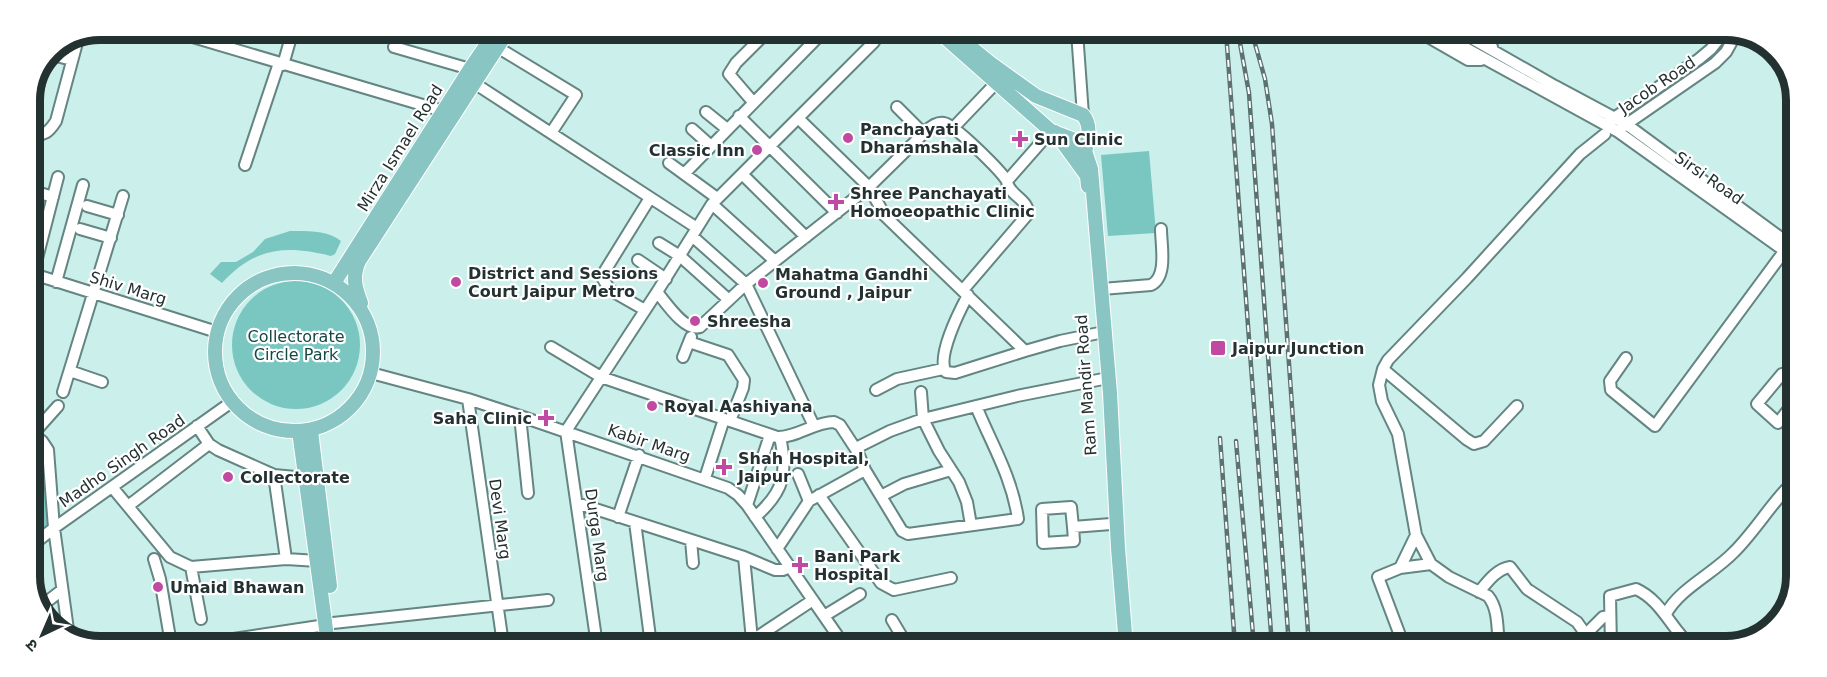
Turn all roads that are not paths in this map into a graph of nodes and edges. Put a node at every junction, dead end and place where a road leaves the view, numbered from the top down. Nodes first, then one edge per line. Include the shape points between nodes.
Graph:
1 (202, 40) edge
2 (289, 40) edge
3 (490, 40) edge
4 (502, 40) edge
5 (760, 40) edge
6 (815, 40) edge
7 (872, 40) edge
8 (937, 40) edge
9 (950, 40) edge
10 (959, 40) edge
11 (974, 40) edge
12 (1077, 40) edge
13 (1433, 40) edge
14 (1450, 40) edge
15 (1487, 40) edge
16 (1718, 40) edge
17 (1732, 41) edge
18 (76, 46) edge
19 (394, 47) dead end
20 (497, 47) junction
21 (60, 57) edge
22 (974, 57) junction
23 (72, 60) junction
24 (1485, 60) junction
25 (281, 64) junction
26 (987, 67) junction
27 (470, 69) junction
28 (474, 83) junction
29 (996, 83) junction
30 (753, 102) junction
31 (897, 107) dead end
32 (443, 111) junction
33 (706, 112) dead end
34 (1077, 112) junction
35 (739, 116) junction
36 (1615, 117) junction
37 (798, 118) junction
38 (1626, 124) junction
39 (954, 127) junction
40 (693, 129) dead end
41 (727, 129) junction
42 (1604, 129) junction
43 (1617, 131) junction
44 (551, 133) junction
45 (923, 133) junction
46 (1057, 133) junction
47 (40, 135) edge
48 (711, 146) junction
49 (769, 147) junction
50 (1085, 152) junction
51 (669, 164) dead end
52 (245, 165) dead end
53 (684, 174) junction
54 (742, 174) junction
55 (58, 177) dead end
56 (1007, 182) junction
57 (83, 185) dead end
58 (869, 187) junction
59 (40, 193) edge
60 (123, 196) dead end
61 (53, 197) junction
62 (650, 198) junction
63 (715, 201) junction
64 (87, 206) dead end
65 (837, 213) junction
66 (118, 215) junction
67 (80, 229) dead end
68 (1161, 229) dead end
69 (694, 232) junction
70 (806, 237) junction
71 (111, 238) junction
72 (658, 243) dead end
73 (40, 244) edge
74 (1786, 245) edge
75 (1786, 245) edge
76 (1786, 253) edge
77 (680, 256) junction
78 (638, 260) dead end
79 (775, 261) junction
80 (40, 277) edge
81 (666, 279) junction
82 (56, 282) junction
83 (334, 283) junction
84 (746, 284) junction
85 (1102, 289) junction
86 (657, 292) junction
87 (966, 292) junction
88 (95, 294) junction
89 (729, 300) junction
90 (645, 310) junction
91 (366, 317) junction
92 (695, 328) junction
93 (217, 332) junction
94 (1099, 333) junction
95 (689, 342) junction
96 (551, 346) dead end
97 (1025, 351) junction
98 (683, 357) dead end
99 (1626, 358) dead end
100 (944, 369) junction
101 (1383, 369) junction
102 (70, 371) junction
103 (371, 373) junction
104 (601, 377) junction
105 (1786, 377) edge
106 (1103, 379) junction
107 (102, 382) dead end
108 (876, 390) dead end
109 (63, 392) dead end
110 (921, 392) dead end
111 (468, 399) junction
112 (233, 401) junction
113 (58, 405) dead end
114 (976, 406) junction
115 (1517, 406) dead end
116 (1786, 413) edge
117 (520, 416) junction
118 (923, 419) junction
119 (727, 420) junction
120 (41, 424) edge
121 (197, 426) junction
122 (814, 426) junction
123 (305, 431) junction
124 (566, 431) junction
125 (775, 436) junction
126 (41, 440) edge
127 (209, 444) junction
128 (857, 451) junction
129 (639, 455) junction
130 (865, 470) junction
131 (951, 470) junction
132 (798, 474) dead end
133 (274, 475) junction
134 (306, 478) junction
135 (705, 478) junction
136 (112, 487) junction
137 (1786, 488) edge
138 (528, 493) dead end
139 (819, 495) junction
140 (881, 496) junction
141 (809, 501) junction
142 (577, 504) junction
143 (747, 505) junction
144 (128, 506) junction
145 (618, 516) junction
146 (755, 517) junction
147 (635, 522) junction
148 (1111, 524) junction
149 (971, 525) junction
150 (1073, 527) dead end
151 (54, 528) junction
152 (1416, 535) junction
153 (41, 538) edge
154 (691, 540) junction
155 (777, 549) junction
156 (744, 557) junction
157 (154, 559) dead end
158 (286, 559) junction
159 (318, 561) junction
160 (693, 563) dead end
161 (1431, 564) junction
162 (190, 567) junction
163 (790, 567) junction
164 (1400, 568) junction
165 (951, 578) dead end
166 (62, 590) junction
167 (1479, 592) junction
168 (860, 594) dead end
169 (548, 600) dead end
170 (813, 600) junction
171 (46, 602) edge
172 (64, 605) edge
173 (498, 606) junction
174 (1665, 614) junction
175 (824, 616) junction
176 (1610, 616) junction
177 (201, 619) dead end
178 (892, 620) dead end
179 (330, 624) junction
180 (1589, 631) dead end
181 (170, 636) edge
182 (252, 636) edge
183 (329, 636) edge
184 (334, 636) edge
185 (501, 636) edge
186 (596, 636) edge
187 (650, 636) edge
188 (748, 636) edge
189 (759, 636) edge
190 (837, 636) edge
191 (902, 636) edge
192 (1118, 636) edge
193 (1125, 636) edge
194 (1400, 636) edge
195 (1497, 636) edge
196 (1584, 636) edge
197 (1611, 636) edge
198 (1683, 636) edge

1 - 25 street
2 - 25 street
3 - 27 main road, Mirza Ismael Road
4 - 20 main road
5 - 30 street via 729,74
6 - 30 street
7 - 37 street
8 - 26 main road via 966,65
9 - 22 main road
10 - 22 main road
11 - 26 main road
12 - 34 street
13 - 24 street via 1468,60
14 - 24 street
15 - 36 street, Sirsi Road via 1496,52
16 - 36 street, Jacob Road
17 - 38 street, Jacob Road via 1714,63
18 - 23 street
19 - 27 street
20 - 28 main road
20 - 44 street via 576,95
21 - 23 street
22 - 26 main road
23 - 47 street via 56,120 50,131
24 - 42 street
25 - 32 street
25 - 52 street
26 - 29 main road
26 - 34 main road via 1036,96
27 - 32 main road, Mirza Ismael Road
28 - 44 street
28 - 91 main road via 359,261 353,274
29 - 39 street
29 - 46 main road
30 - 35 street
31 - 45 street
32 - 83 main road, Mirza Ismael Road
33 - 41 street
34 - 50 main road, Ram Mandir Road via 1087,120 1089,129
35 - 41 street
35 - 49 street
36 - 38 street, Sirsi Road
36 - 42 street, Jacob Road
37 - 49 street
37 - 58 street
38 - 43 street, Jacob Road
38 - 74 street, Sirsi Road
39 - 45 street via 942,122
39 - 56 street
40 - 48 street
41 - 48 street
42 - 43 street
42 - 101 street, Jacob Road
43 - 75 street, Sirsi Road
44 - 62 street
45 - 58 street
46 - 50 main road via 1075,140
46 - 56 street
46 - 94 main road, Ram Mandir Road via 1087,176
48 - 53 street
49 - 54 street
49 - 65 street
50 - 85 main road, Ram Mandir Road via 1091,169
51 - 53 street
53 - 63 street
54 - 63 street
54 - 70 street
55 - 61 street
56 - 87 street via 1027,206 1028,214
57 - 82 street
58 - 65 street
58 - 87 street via 885,216
59 - 61 street
60 - 66 street
61 - 73 street
62 - 69 street
62 - 90 street via 603,274 610,290
63 - 69 street
63 - 79 street
64 - 66 street
65 - 70 street
66 - 71 street
67 - 71 street
68 - 85 street via 1158,281
69 - 77 street
69 - 84 street
70 - 79 street
71 - 88 street
72 - 77 street
76 - 99 street via 1655,426 1611,390 1610,381
77 - 81 street
77 - 89 street
78 - 81 street
79 - 84 street
80 - 82 street, Shiv Marg
81 - 86 street
82 - 88 street, Shiv Marg
83 - 91 main road via 356,301
83 - 93 main road via 313,274 289,272 254,282 237,295
84 - 89 street
84 - 122 street
85 - 193 main road, Ram Mandir Road
86 - 90 street
86 - 92 street via 675,314
87 - 97 street
87 - 100 street via 942,362
88 - 93 street, Shiv Marg
88 - 102 street
89 - 92 street
90 - 104 street
91 - 103 main road via 373,339
92 - 95 street
93 - 112 main road via 216,364
94 - 97 street
94 - 106 main road, Ram Mandir Road
95 - 98 street
95 - 119 street via 728,355 744,380
96 - 104 street
97 - 100 street via 955,373 948,374
100 - 108 street via 897,379
101 - 115 street via 1474,444 1484,441
101 - 152 street via 1379,386 1398,434
102 - 107 street
102 - 109 street
103 - 111 street, Kabir Marg
103 - 123 main road via 353,406 337,419
104 - 119 street
104 - 124 street
105 - 116 street via 1782,374 1757,404 1778,423
106 - 114 street
106 - 148 main road, Ram Mandir Road
110 - 118 street
111 - 117 street, Kabir Marg
111 - 173 street, Devi Marg
112 - 121 street, Madho Singh Road
112 - 123 main road via 260,423 280,430
113 - 120 street
114 - 118 street
114 - 149 street via 1015,495 1018,519
117 - 124 street, Kabir Marg
117 - 138 street
118 - 128 street via 890,431 856,448
118 - 131 street
119 - 125 street
119 - 135 street
121 - 127 street
121 - 136 street, Madho Singh Road
122 - 125 street via 784,437
122 - 128 street via 829,422 840,425
123 - 134 main road
123 - 179 main road
124 - 129 street, Kabir Marg
124 - 142 street, Durga Marg
125 - 143 street
125 - 146 street via 785,458 785,473 776,495
126 - 151 street via 48,450
127 - 133 street
127 - 144 street
128 - 130 street
129 - 135 street, Kabir Marg
129 - 145 street
130 - 139 street
130 - 140 street
131 - 140 street via 904,484
131 - 149 street via 967,502
132 - 141 street
133 - 134 street
133 - 158 street
134 - 159 main road
135 - 143 street, Kabir Marg via 728,488
136 - 144 street
136 - 151 street, Madho Singh Road
137 - 174 street via 1737,550 1720,567 1679,595
139 - 141 street
139 - 165 street via 887,588 894,590
140 - 149 street via 902,531 908,534
141 - 155 street
142 - 145 street
142 - 186 street, Durga Marg
143 - 146 street, Kabir Marg
144 - 162 street via 170,557
145 - 147 street
146 - 155 street, Kabir Marg
147 - 154 street
147 - 187 street
148 - 150 street
148 - 192 main road, Ram Mandir Road
151 - 153 street, Madho Singh Road
151 - 166 street
152 - 161 street
152 - 164 street
154 - 156 street
154 - 160 street
155 - 163 street, Kabir Marg
156 - 163 street via 775,570
156 - 188 street
157 - 181 street
158 - 159 street
158 - 162 street
159 - 179 main road
161 - 164 street
161 - 167 street
162 - 177 street
163 - 170 street, Kabir Marg
164 - 194 street via 1378,577
166 - 171 street
166 - 172 street
167 - 195 street via 1492,601
167 - 196 street via 1491,578 1510,567 1527,589 1577,622
168 - 175 street
169 - 173 street
170 - 175 street, Kabir Marg
170 - 189 street
173 - 179 street
173 - 185 street, Devi Marg
174 - 176 street via 1636,589 1610,596
174 - 198 street
175 - 190 street, Kabir Marg
176 - 180 street via 1603,617
176 - 197 street
178 - 191 street
179 - 182 street
179 - 183 main road
179 - 184 main road

